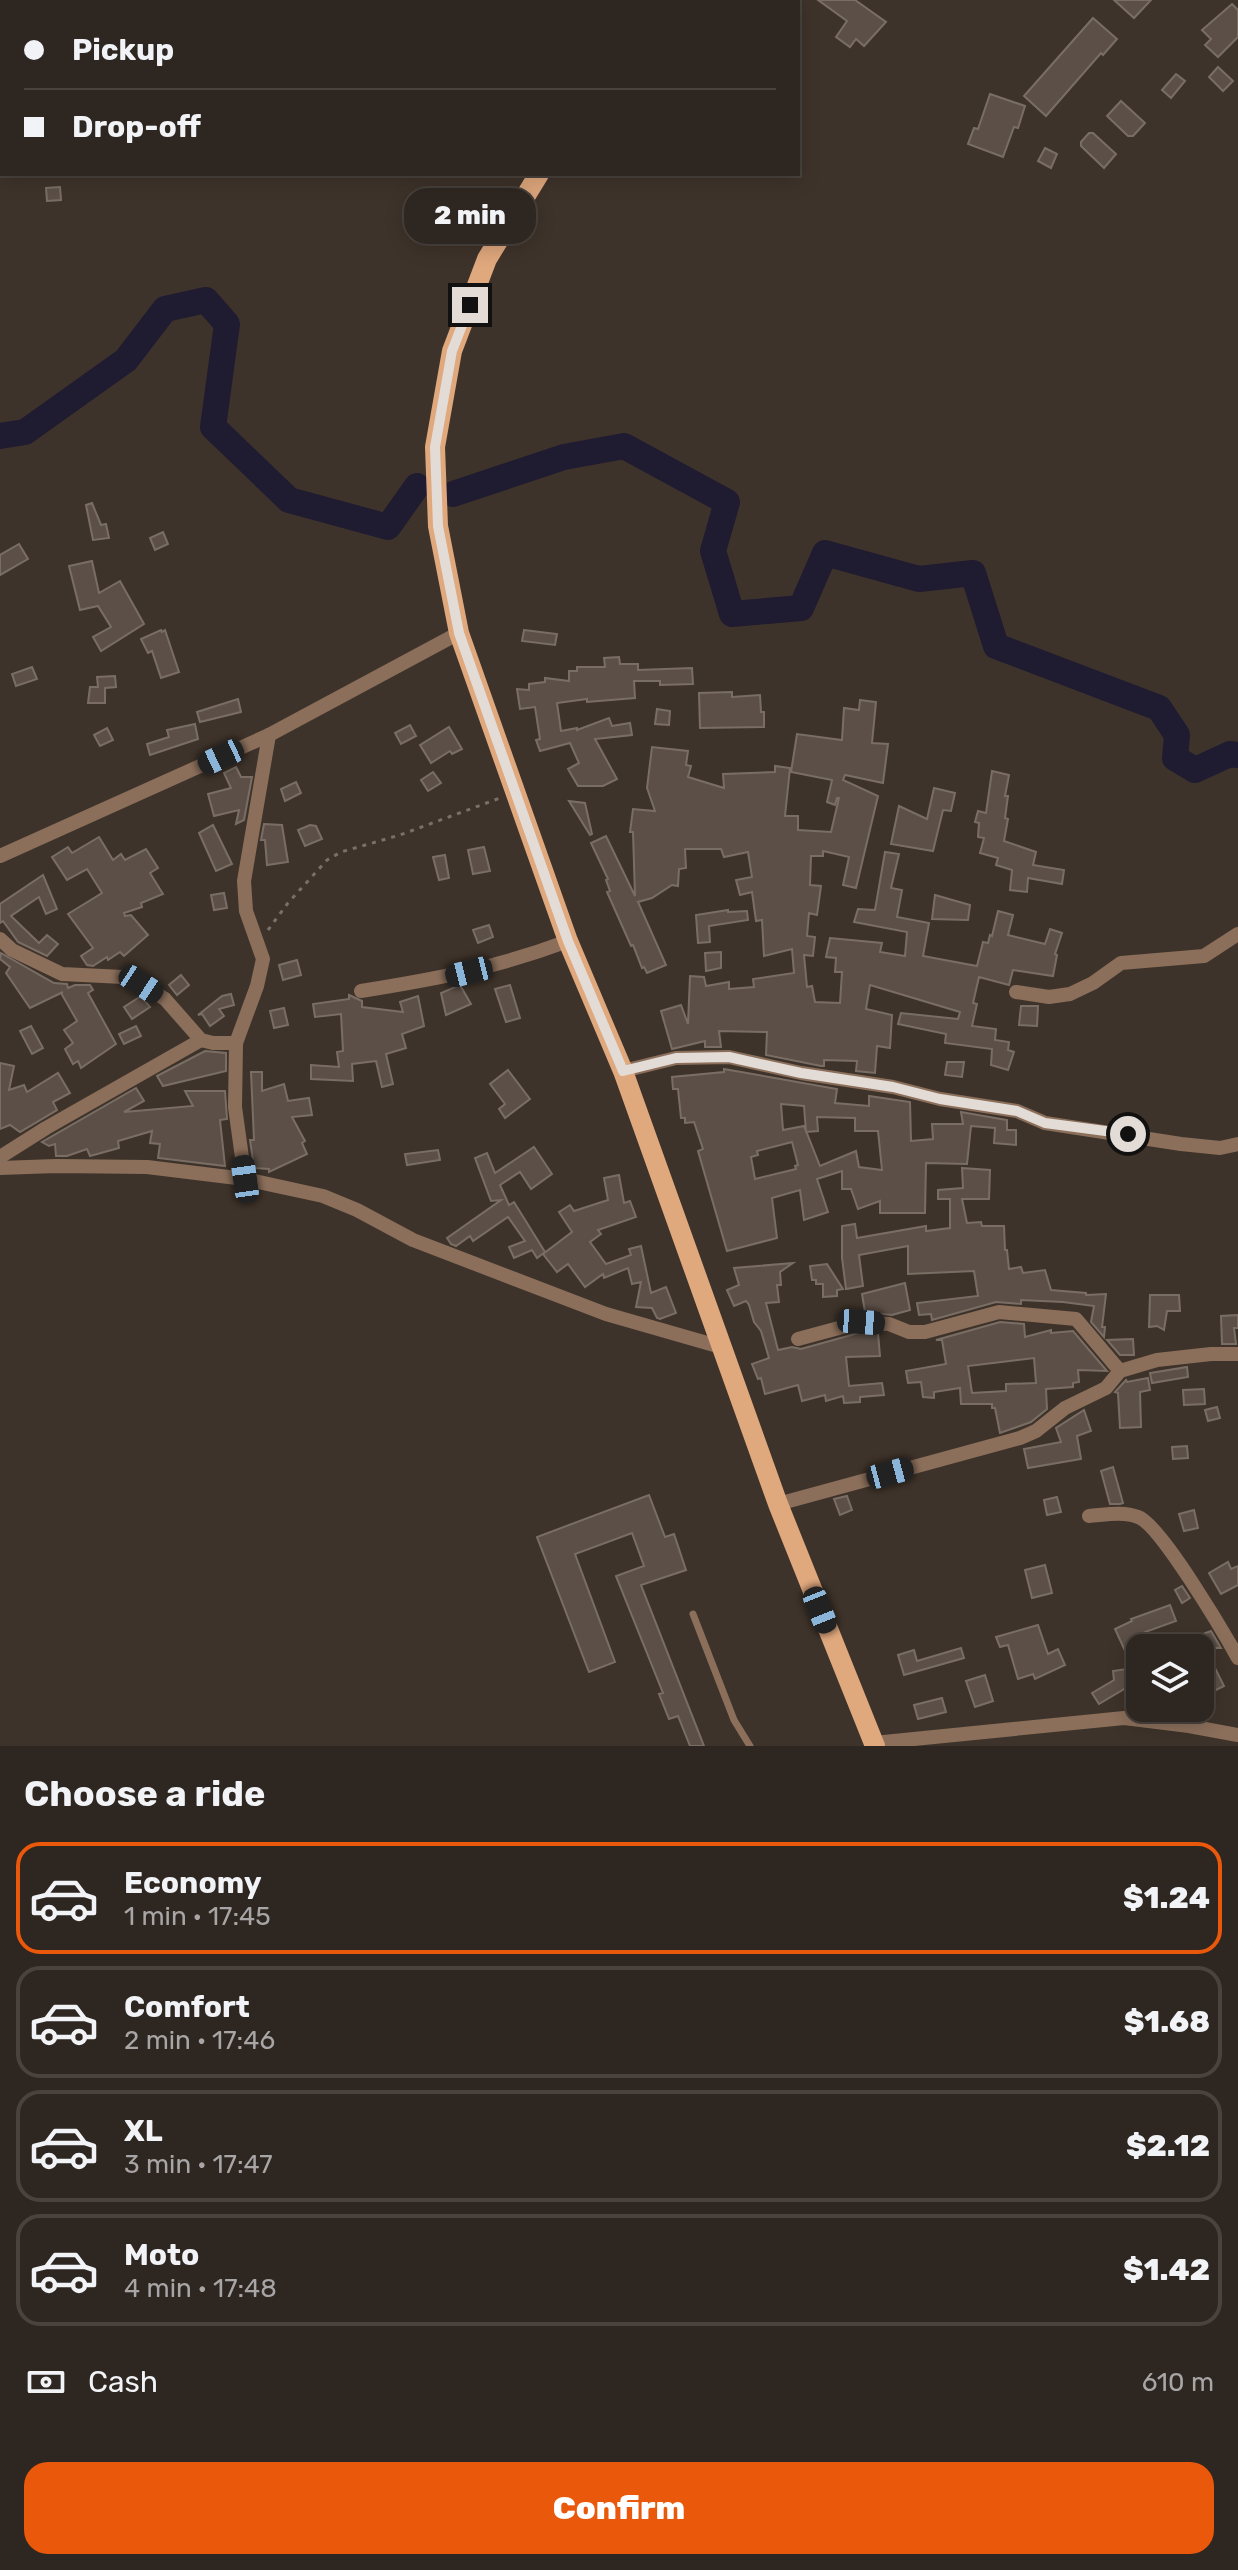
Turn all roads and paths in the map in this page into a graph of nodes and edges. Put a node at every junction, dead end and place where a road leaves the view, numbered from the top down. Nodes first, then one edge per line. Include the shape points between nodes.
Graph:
1 (538, 176) edge
2 (459, 633) junction
3 (269, 735) junction
4 (515, 793) junction
5 (0, 856) edge
6 (1238, 934) edge
7 (0, 939) edge
8 (568, 941) junction
9 (259, 944) junction
10 (361, 991) dead end
11 (1016, 992) dead end
12 (201, 1040) junction
13 (236, 1043) junction
14 (623, 1071) junction
15 (1238, 1144) edge
16 (0, 1157) edge
17 (0, 1168) edge
18 (245, 1179) junction
19 (798, 1339) dead end
20 (721, 1347) junction
21 (1238, 1354) edge
22 (1120, 1371) junction
23 (778, 1504) junction
24 (1089, 1516) dead end
25 (693, 1614) dead end
26 (1238, 1658) edge
27 (1238, 1735) edge
28 (874, 1744) edge
29 (750, 1746) edge

1 - 2 main road via 487,259 452,351 435,447 438,526
2 - 3 street
2 - 4 main road
3 - 5 street
3 - 9 street via 244,881 246,911
4 - 8 main road
4 - 9 path via 327,860
6 - 11 street via 1204,956 1121,963 1070,994
7 - 12 street via 62,974 123,977 141,984 165,999
8 - 10 street via 447,978
8 - 14 main road
9 - 13 street via 263,959 257,986
12 - 13 street
12 - 16 street
13 - 18 street via 235,1107
14 - 15 street via 676,1058 729,1057 1017,1111 1045,1123 1181,1144
14 - 20 main road
17 - 18 street via 147,1167
18 - 20 street via 323,1196 413,1240 606,1314
19 - 22 street via 861,1322 925,1332 999,1312 1053,1316 1076,1319
20 - 23 main road
21 - 22 street via 1157,1360
22 - 23 street via 1106,1388 1020,1438
23 - 28 main road
24 - 26 street via 1140,1517 1154,1529
25 - 29 lane via 734,1720
27 - 28 street via 1124,1718

